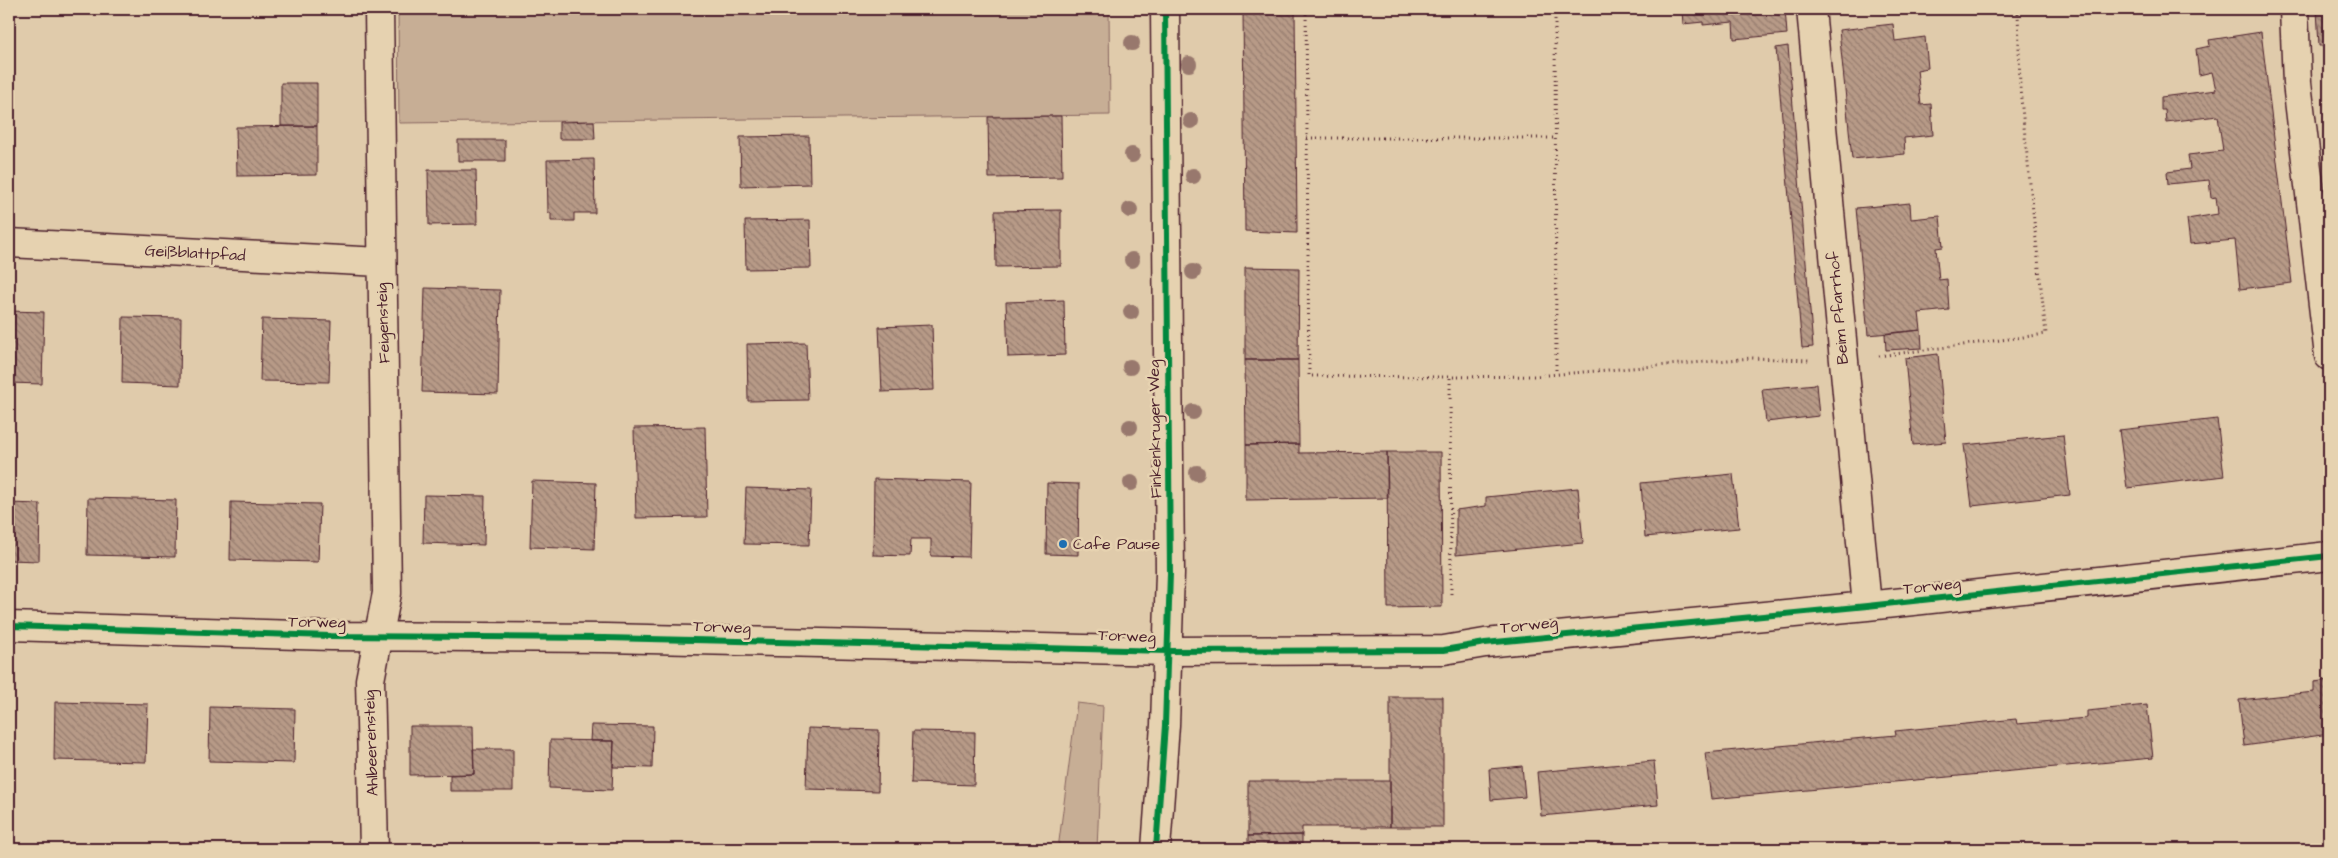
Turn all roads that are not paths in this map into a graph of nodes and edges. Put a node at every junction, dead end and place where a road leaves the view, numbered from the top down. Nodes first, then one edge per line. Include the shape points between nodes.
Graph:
1 (378, 9) edge
2 (1165, 9) edge
3 (1811, 9) edge
4 (2294, 9) edge
5 (9, 243) edge
6 (381, 262) junction
7 (2329, 356) edge
8 (2329, 556) edge
9 (1867, 606) junction
10 (9, 626) edge
11 (378, 637) junction
12 (1168, 651) junction
13 (374, 849) edge
14 (1156, 849) edge

1 - 6 street, Feigensteig
2 - 12 street, Finkenkruger Weg
3 - 9 street, Beim Pfarrhof
4 - 7 street via 2297,83
5 - 6 street, Geißblattpfad
6 - 11 street, Feigensteig via 387,593
8 - 9 street, Torweg
9 - 12 street, Torweg via 1486,643 1444,650
10 - 11 street, Torweg
11 - 12 street, Torweg via 605,638
11 - 13 street, Ahlbeerensteig via 370,680
12 - 14 street, Finkenkruger Weg

